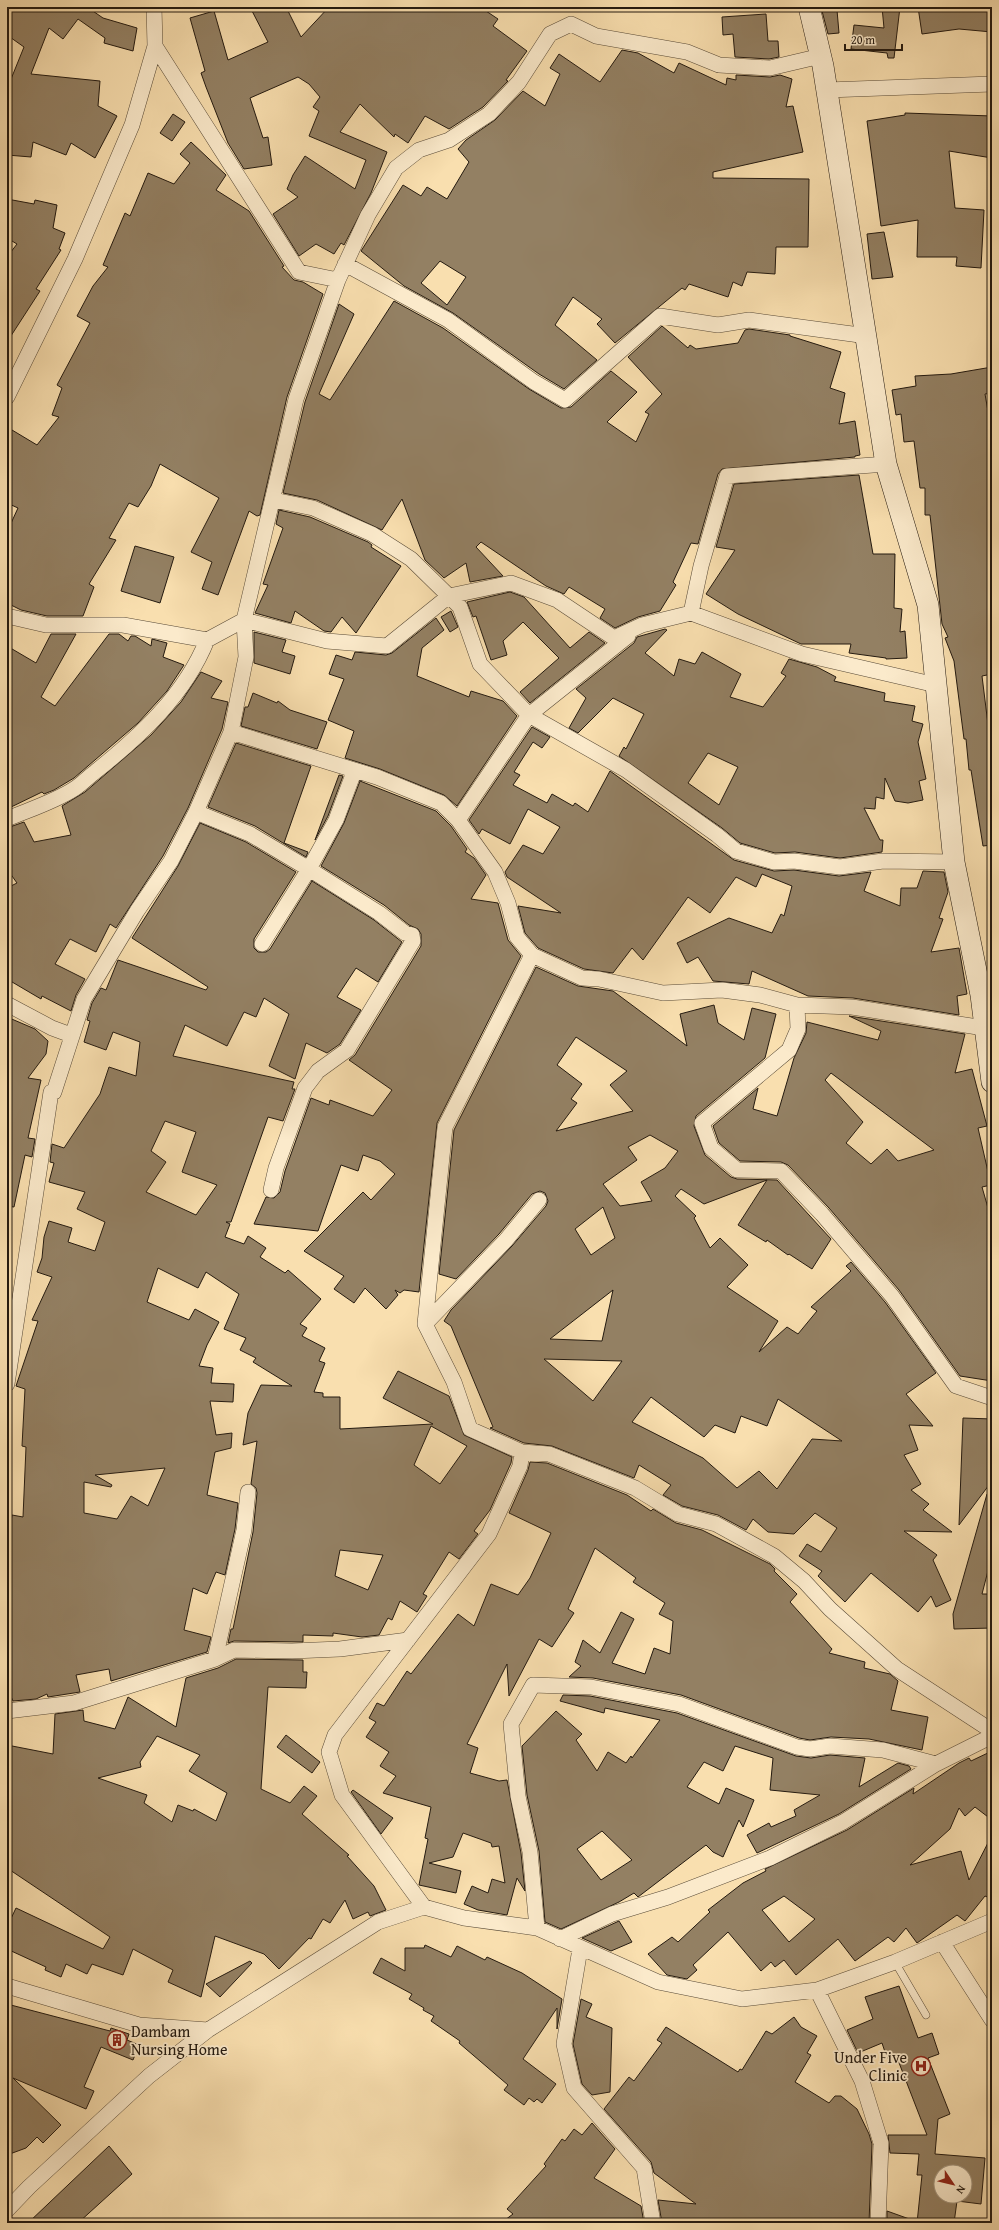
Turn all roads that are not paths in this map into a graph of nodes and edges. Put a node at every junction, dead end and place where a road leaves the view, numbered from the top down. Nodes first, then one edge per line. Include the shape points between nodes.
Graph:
1 (154, 7) edge
2 (809, 7) edge
3 (155, 46) junction
4 (821, 56) junction
5 (992, 84) edge
6 (827, 90) junction
7 (345, 264) junction
8 (338, 280) junction
9 (866, 336) junction
10 (7, 397) edge
11 (886, 464) junction
12 (274, 500) junction
13 (449, 596) junction
14 (690, 613) junction
15 (7, 616) edge
16 (244, 620) junction
17 (642, 625) junction
18 (207, 640) junction
19 (936, 685) junction
20 (529, 715) junction
21 (231, 732) junction
22 (354, 772) junction
23 (196, 812) junction
24 (7, 819) edge
25 (458, 820) junction
26 (954, 862) junction
27 (309, 869) junction
28 (262, 944) dead end
29 (532, 955) junction
30 (7, 1004) edge
31 (797, 1005) junction
32 (984, 1028) junction
33 (71, 1035) junction
34 (992, 1082) edge
35 (271, 1190) dead end
36 (539, 1200) dead end
37 (425, 1324) junction
38 (7, 1384) edge
39 (992, 1398) edge
40 (522, 1452) junction
41 (248, 1492) dead end
42 (408, 1640) junction
43 (215, 1660) junction
44 (7, 1711) edge
45 (992, 1731) edge
46 (992, 1736) edge
47 (936, 1764) junction
48 (424, 1907) junction
49 (992, 1921) edge
50 (537, 1928) junction
51 (560, 1939) junction
52 (942, 1942) junction
53 (580, 1949) junction
54 (895, 1962) junction
55 (7, 1986) edge
56 (817, 1990) junction
57 (926, 2014) dead end
58 (992, 2020) edge
59 (208, 2030) junction
60 (7, 2210) edge
61 (653, 2223) edge
62 (878, 2223) edge

1 - 3 street
2 - 4 street
3 - 8 street via 299,272
3 - 10 street via 132,125 75,259
4 - 6 street
4 - 7 street via 770,68 719,65 687,52 596,36 571,24 550,34 518,82 489,114 449,140 419,150 396,168 368,214
5 - 6 street
6 - 9 street
7 - 8 street
7 - 9 street via 448,320 534,382 566,400 660,316 718,325 749,320
8 - 12 street via 296,399
9 - 11 street
11 - 14 street via 727,476
11 - 19 street via 928,605
12 - 13 street via 313,508 372,534 411,559
12 - 16 street
13 - 16 street via 386,646 327,641
13 - 17 street via 511,583 557,600 614,638
13 - 20 street via 460,607 480,664
14 - 17 street
14 - 19 street via 802,654
15 - 18 street via 46,625 123,625
16 - 18 street
16 - 21 street via 246,657
17 - 20 street
18 - 24 street via 198,662 184,684 158,715 116,756 74,789
19 - 26 street
20 - 25 street
20 - 26 street via 626,770 736,851 774,862 794,861 840,867 883,861
21 - 22 street
21 - 23 street
22 - 25 street via 377,777 441,803
22 - 27 street via 336,820
23 - 27 street via 250,834
23 - 33 street via 172,861 137,911 84,999
25 - 29 street via 495,872 508,903 517,938
26 - 32 street via 981,995
27 - 28 street
27 - 35 street via 379,913 412,936 413,941 347,1050 318,1071 305,1088 276,1168
29 - 31 street via 582,978 599,978 663,993 722,990 760,995
29 - 37 street via 445,1127
30 - 33 street
31 - 32 street via 852,1007
31 - 39 street via 798,1029 789,1050 702,1123 711,1148 737,1170 781,1171 822,1214 892,1296 956,1386
32 - 34 street
33 - 38 street via 54,1092 51,1092
36 - 37 street via 506,1240
37 - 40 street via 454,1382 470,1428
40 - 42 street via 520,1466 489,1534
40 - 45 street via 549,1454 635,1488 678,1514 716,1524 774,1556 897,1668
41 - 43 street via 244,1530
42 - 43 street via 340,1649 234,1650
42 - 48 street via 335,1735 329,1752 342,1796
43 - 44 street via 74,1703
46 - 47 street
47 - 50 street via 883,1750 830,1746 810,1749 797,1747 679,1704 591,1687 533,1685 511,1724 518,1796 530,1852
47 - 51 street via 843,1822 770,1858 668,1897 612,1914
48 - 50 street via 464,1918
48 - 59 street via 378,1922
49 - 52 street
50 - 51 street
51 - 53 street
52 - 54 street
52 - 58 street
53 - 56 street via 658,1982 742,1999
53 - 61 street via 564,2044 574,2088 644,2168
54 - 56 street
54 - 57 lane
55 - 59 street via 139,2025
56 - 62 street via 862,2081 881,2143
59 - 60 street via 149,2076

